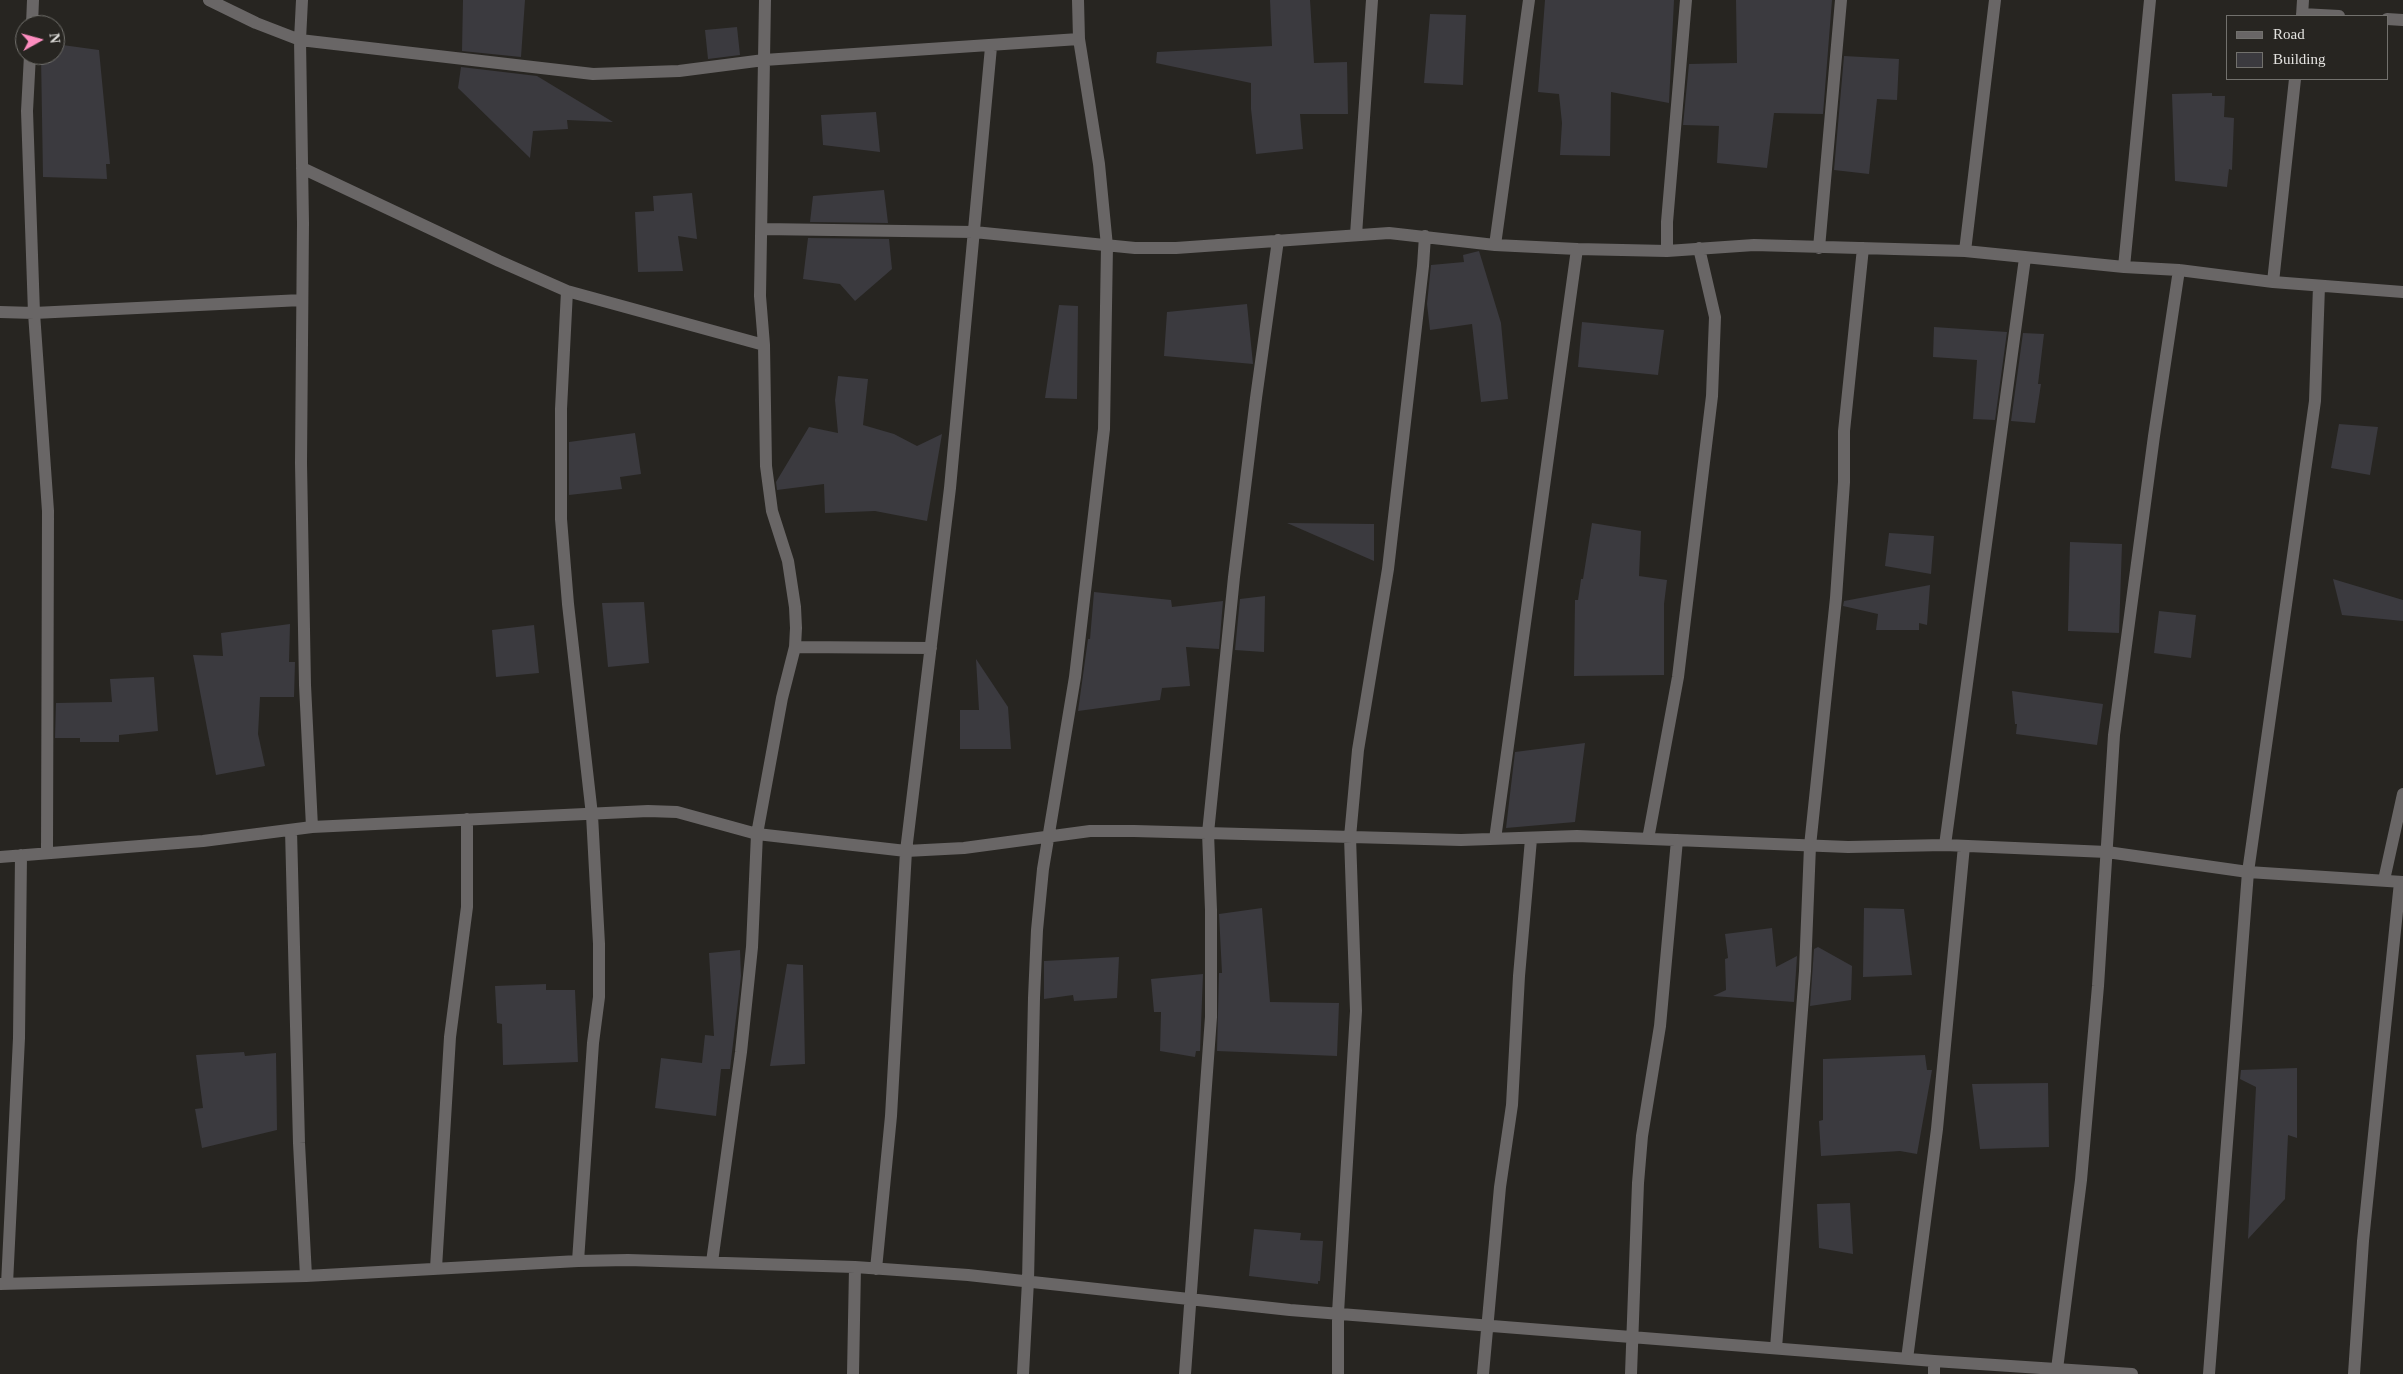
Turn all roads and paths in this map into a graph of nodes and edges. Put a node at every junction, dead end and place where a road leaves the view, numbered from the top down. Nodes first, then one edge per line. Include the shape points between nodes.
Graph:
1 (33, 0) edge
2 (210, 0) edge
3 (302, 0) edge
4 (765, 0) edge
5 (1078, 0) edge
6 (1372, 0) edge
7 (1529, 0) edge
8 (1686, 0) edge
9 (1841, 0) edge
10 (1995, 0) edge
11 (2150, 0) edge
12 (2303, 0) edge
13 (32, 15) edge
14 (2302, 15) edge
15 (2388, 19) edge
16 (2403, 20) edge
17 (1079, 39) junction
18 (300, 40) junction
19 (991, 47) junction
20 (764, 60) junction
21 (29, 65) edge
22 (2295, 80) edge
23 (302, 168) junction
24 (762, 229) junction
25 (974, 232) junction
26 (1356, 235) junction
27 (1425, 236) junction
28 (1278, 240) junction
29 (1495, 245) junction
30 (1107, 246) junction
31 (1699, 248) junction
32 (1819, 248) junction
33 (1864, 248) junction
34 (1577, 250) junction
35 (1667, 251) junction
36 (1965, 251) junction
37 (2025, 258) junction
38 (2124, 267) junction
39 (2179, 270) junction
40 (2274, 282) junction
41 (2319, 286) junction
42 (567, 291) junction
43 (2403, 292) edge
44 (302, 300) junction
45 (0, 312) edge
46 (34, 313) junction
47 (764, 345) junction
48 (795, 647) junction
49 (931, 648) junction
50 (2403, 794) edge
51 (592, 815) junction
52 (467, 819) junction
53 (312, 827) junction
54 (291, 830) junction
55 (1208, 833) junction
56 (757, 834) junction
57 (1048, 837) junction
58 (1350, 837) junction
59 (1495, 839) junction
60 (1531, 839) junction
61 (1648, 839) junction
62 (1677, 840) junction
63 (1945, 845) junction
64 (1810, 846) junction
65 (1964, 846) junction
66 (906, 851) junction
67 (47, 852) junction
68 (2107, 852) junction
69 (21, 855) junction
70 (0, 857) edge
71 (2248, 872) junction
72 (2384, 880) junction
73 (2402, 882) edge
74 (578, 1261) junction
75 (712, 1262) junction
76 (855, 1267) junction
77 (436, 1268) junction
78 (876, 1269) junction
79 (306, 1276) junction
80 (1028, 1281) junction
81 (3, 1284) edge
82 (1189, 1297) junction
83 (1338, 1313) junction
84 (1486, 1326) junction
85 (1632, 1337) junction
86 (1776, 1348) junction
87 (1907, 1359) junction
88 (1934, 1368) edge
89 (2057, 1369) junction
90 (2082, 1372) edge
91 (853, 1374) edge
92 (1023, 1374) edge
93 (1185, 1374) edge
94 (1338, 1374) edge
95 (1483, 1374) edge
96 (1631, 1374) edge
97 (2132, 1374) edge
98 (2209, 1374) edge
99 (2354, 1374) edge

1 - 13 street
2 - 18 street
3 - 18 street
4 - 20 street
5 - 17 street
6 - 26 street
7 - 29 street
8 - 35 street via 1666,222
9 - 32 street
10 - 36 street
11 - 38 street
12 - 14 street
15 - 16 street
17 - 19 street
17 - 30 street via 1099,164
18 - 20 street via 594,74 679,72
18 - 23 street
19 - 20 street
19 - 25 street
20 - 24 street
21 - 46 street via 27,111
22 - 40 street
23 - 42 street
23 - 44 street
24 - 25 street
24 - 47 street via 760,296
25 - 30 street
25 - 49 street
26 - 27 street
26 - 28 street
27 - 29 street
27 - 58 street via 1388,569 1358,750
28 - 30 street via 1176,248
28 - 55 street via 1234,577
29 - 34 street
30 - 57 street via 1104,429 1075,677
31 - 32 street via 1754,245
31 - 35 street
31 - 61 street via 1715,317 1712,396 1678,677
32 - 33 street
33 - 36 street
33 - 64 street via 1846,413 1836,598
34 - 35 street
34 - 59 street
36 - 37 street
37 - 38 street
37 - 63 street
38 - 39 street
39 - 40 street
39 - 68 street via 2114,735
40 - 41 street
41 - 43 street
41 - 71 street via 2315,401
42 - 47 street
42 - 51 street via 561,409 561,519
44 - 46 street
44 - 53 street via 301,473
45 - 46 street
46 - 67 street via 48,511
47 - 48 street via 766,466 772,511 788,561 795,607
48 - 49 street
48 - 56 street via 782,698
49 - 66 street
50 - 72 street
51 - 52 street
51 - 56 street via 678,812
51 - 74 street via 599,997 592,1043
52 - 53 street
52 - 77 street via 466,908 450,1036
53 - 54 street
54 - 67 street via 203,841
54 - 79 street via 299,1143
55 - 57 street via 1090,831
55 - 58 street
55 - 82 street via 1211,1017
56 - 66 street
56 - 75 street via 752,947 741,1052
57 - 66 street via 964,848
57 - 80 street via 1037,930
58 - 59 street
58 - 83 street via 1356,1011
59 - 60 street
60 - 61 street via 1577,836
60 - 84 street via 1512,1105
61 - 62 street
62 - 64 street
62 - 85 street via 1660,1026 1642,1136
63 - 64 street
63 - 65 street
64 - 86 street via 1805,971
65 - 68 street
65 - 87 street via 1937,1129
66 - 78 street via 891,1116
67 - 69 street
68 - 71 street
68 - 89 street via 2081,1180
69 - 70 street
69 - 81 street via 19,1038
71 - 72 street
71 - 98 street
72 - 73 street
73 - 99 street via 2363,1242
74 - 75 street
74 - 77 street
75 - 76 street
76 - 78 street
76 - 91 street
77 - 79 street
78 - 80 street
79 - 81 street
80 - 82 street
80 - 92 street
82 - 83 street
82 - 93 street
83 - 84 street
83 - 94 street
84 - 85 street
84 - 95 street
85 - 86 street
85 - 96 street
86 - 87 street
87 - 88 street
88 - 89 street
89 - 90 street
90 - 97 street

